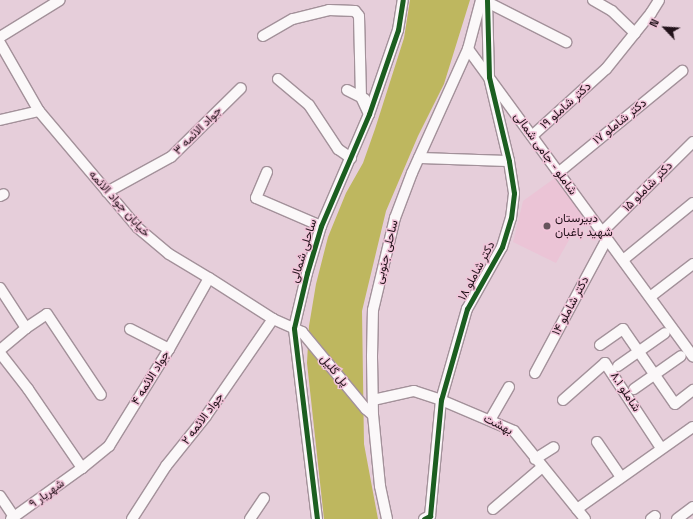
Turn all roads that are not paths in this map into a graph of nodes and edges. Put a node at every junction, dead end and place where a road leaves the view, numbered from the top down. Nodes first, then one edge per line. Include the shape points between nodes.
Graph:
1 (60, 0) edge
2 (403, 0) edge
3 (593, 0) edge
4 (659, 0) edge
5 (485, 1) edge
6 (329, 5) edge
7 (635, 33) junction
8 (263, 36) dead end
9 (0, 38) edge
10 (566, 42) dead end
11 (0, 43) edge
12 (468, 49) junction
13 (682, 70) dead end
14 (489, 77) junction
15 (278, 79) dead end
16 (242, 88) dead end
17 (347, 90) dead end
18 (361, 97) junction
19 (374, 102) junction
20 (39, 111) junction
21 (369, 114) junction
22 (0, 120) edge
23 (532, 136) junction
24 (693, 142) edge
25 (351, 158) junction
26 (419, 158) junction
27 (509, 161) junction
28 (267, 172) dead end
29 (558, 173) junction
30 (107, 192) junction
31 (693, 203) edge
32 (321, 226) junction
33 (605, 235) junction
34 (623, 260) junction
35 (693, 264) edge
36 (209, 278) junction
37 (0, 288) edge
38 (650, 297) junction
39 (273, 319) junction
40 (26, 328) junction
41 (130, 329) dead end
42 (298, 330) junction
43 (665, 333) dead end
44 (600, 345) dead end
45 (169, 349) junction
46 (0, 351) edge
47 (638, 351) junction
48 (681, 356) dead end
49 (693, 356) edge
50 (618, 366) dead end
51 (535, 373) dead end
52 (654, 374) junction
53 (509, 387) dead end
54 (634, 389) dead end
55 (693, 390) edge
56 (101, 395) dead end
57 (373, 400) junction
58 (441, 400) junction
59 (563, 400) dead end
60 (370, 412) junction
61 (490, 420) junction
62 (693, 427) edge
63 (597, 442) dead end
64 (554, 447) dead end
65 (661, 448) junction
66 (538, 464) junction
67 (82, 468) junction
68 (621, 477) junction
69 (0, 496) edge
70 (264, 498) dead end
71 (693, 507) edge
72 (493, 509) dead end
73 (577, 509) junction
74 (13, 518) edge
75 (132, 519) edge
76 (250, 519) edge
77 (317, 519) edge
78 (387, 519) edge
79 (424, 519) edge
80 (585, 519) edge
81 (677, 519) edge

1 - 9 street
2 - 19 street, ساحلی شمالی via 398,30
3 - 7 street via 612,12
4 - 7 street, دکتر شاملو ۱۹
5 - 10 street
5 - 12 street, ساحلی جنوبی
5 - 14 street
6 - 8 street via 294,19
6 - 18 street via 355,11 358,16
7 - 23 street, دکتر شاملو ۱۹ via 600,75
11 - 20 street, خیابان جواد الائمه
12 - 14 street, شاملو - جامی شمالی
12 - 26 street, ساحلی جنوبی
13 - 29 street, دکتر شاملو ۱۷
14 - 23 street, شاملو - جامی شمالی
14 - 27 street, دکتر شاملو ۱۸
15 - 25 street via 309,105 338,149
16 - 30 street, جواد الائمه ۳ via 171,157
17 - 18 street
18 - 19 street
18 - 21 street
19 - 21 street, ساحلی شمالی
20 - 22 street
20 - 30 street, خیابان جواد الائمه
21 - 25 street, ساحلی شمالی
23 - 29 street, شاملو - جامی شمالی
24 - 33 street, دکتر شاملو ۱۵
25 - 32 street, ساحلی شمالی
26 - 27 street
26 - 57 street, ساحلی جنوبی via 395,218 373,310
27 - 58 street, دکتر شاملو ۱۸ via 514,193 512,218 502,247 467,309
28 - 32 street via 256,198
29 - 33 street, شاملو - جامی شمالی
30 - 36 street, خیابان جواد الائمه via 138,228 169,254
31 - 34 street
32 - 42 street, ساحلی شمالی via 307,273
33 - 34 street, شاملو - جامی شمالی
33 - 51 street, دکتر شاملو ۱۴
34 - 38 street, شاملو - جامی شمالی
35 - 38 street
36 - 39 street, خیابان جواد الائمه
36 - 45 street, جواد الائمه ۴
37 - 40 street
38 - 49 street, شاملو - جامی شمالی
39 - 42 street, خیابان جواد الائمه
39 - 75 street, جواد الائمه ۲ via 206,416 166,466
40 - 46 street
40 - 56 street via 47,314
41 - 45 street
42 - 60 street, پل گلیل
42 - 77 street, ساحلی شمالی
43 - 47 street
44 - 47 street via 622,329
45 - 67 street, جواد الائمه ۴ via 109,446
46 - 67 street
47 - 50 street
47 - 52 street
48 - 52 street
52 - 54 street
52 - 55 street via 675,404
53 - 61 street
57 - 58 street, بهشت via 414,391
57 - 60 street, ساحلی جنوبی
58 - 61 street, بهشت
58 - 79 street, دکتر شاملو ۱۸ via 430,516
59 - 65 street, شاملو ۸.۱ via 605,363
60 - 78 street, ساحلی جنوبی
61 - 66 street, بهشت via 514,432
62 - 65 street
63 - 68 street
64 - 66 street
65 - 68 street
66 - 72 street
66 - 73 street, بهشت
67 - 74 street, شهریار ۹
68 - 73 street
69 - 74 street
70 - 76 street
71 - 81 street
73 - 80 street

